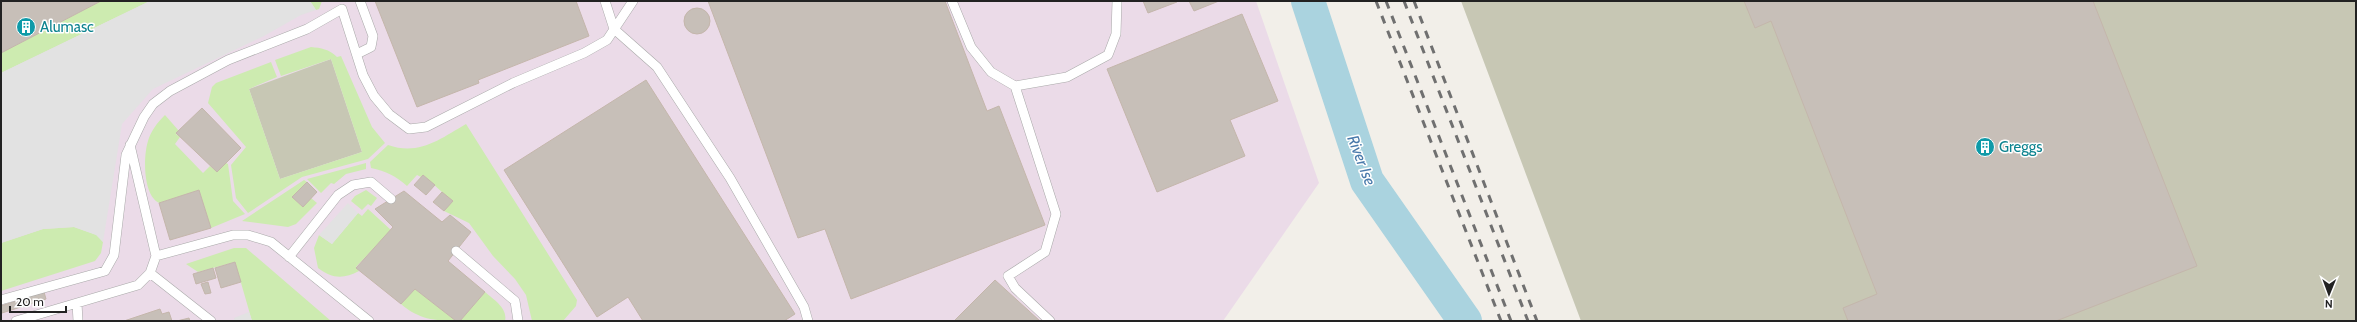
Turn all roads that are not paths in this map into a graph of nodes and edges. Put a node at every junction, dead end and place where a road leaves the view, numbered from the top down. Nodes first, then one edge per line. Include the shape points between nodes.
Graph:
1 (360, 1) edge
2 (605, 1) edge
3 (633, 1) edge
4 (952, 1) edge
5 (1117, 1) edge
6 (341, 5) edge
7 (614, 29) junction
8 (357, 54) junction
9 (1015, 86) junction
10 (130, 146) junction
11 (391, 199) dead end
12 (456, 251) dead end
13 (156, 256) junction
14 (289, 257) junction
15 (150, 272) junction
16 (1, 300) edge
17 (77, 303) junction
18 (16, 321) edge
19 (78, 321) edge
20 (211, 321) edge
21 (369, 321) edge
22 (518, 321) edge
23 (808, 321) edge
24 (1050, 321) edge

1 - 8 lane via 373,36 371,47
2 - 7 lane
3 - 7 lane
4 - 9 lane via 971,47 991,72
5 - 9 lane via 1116,34 1108,55 1067,77
6 - 8 lane
6 - 10 lane via 307,29 228,60 170,91 153,104
7 - 8 lane via 606,40 584,53 512,83 426,127 409,129 389,114 374,96 363,75
7 - 23 lane via 657,67 730,178 804,307
9 - 24 lane via 1056,214 1044,252 1008,276 1015,288
10 - 13 lane
10 - 16 lane via 126,155 119,200 114,255 105,271
11 - 14 lane via 371,182 353,185 338,195
12 - 22 lane via 515,301
13 - 14 lane via 233,235 248,235 271,242
13 - 15 lane
14 - 21 lane
15 - 17 lane via 138,285
15 - 20 lane
17 - 18 lane
17 - 19 lane

